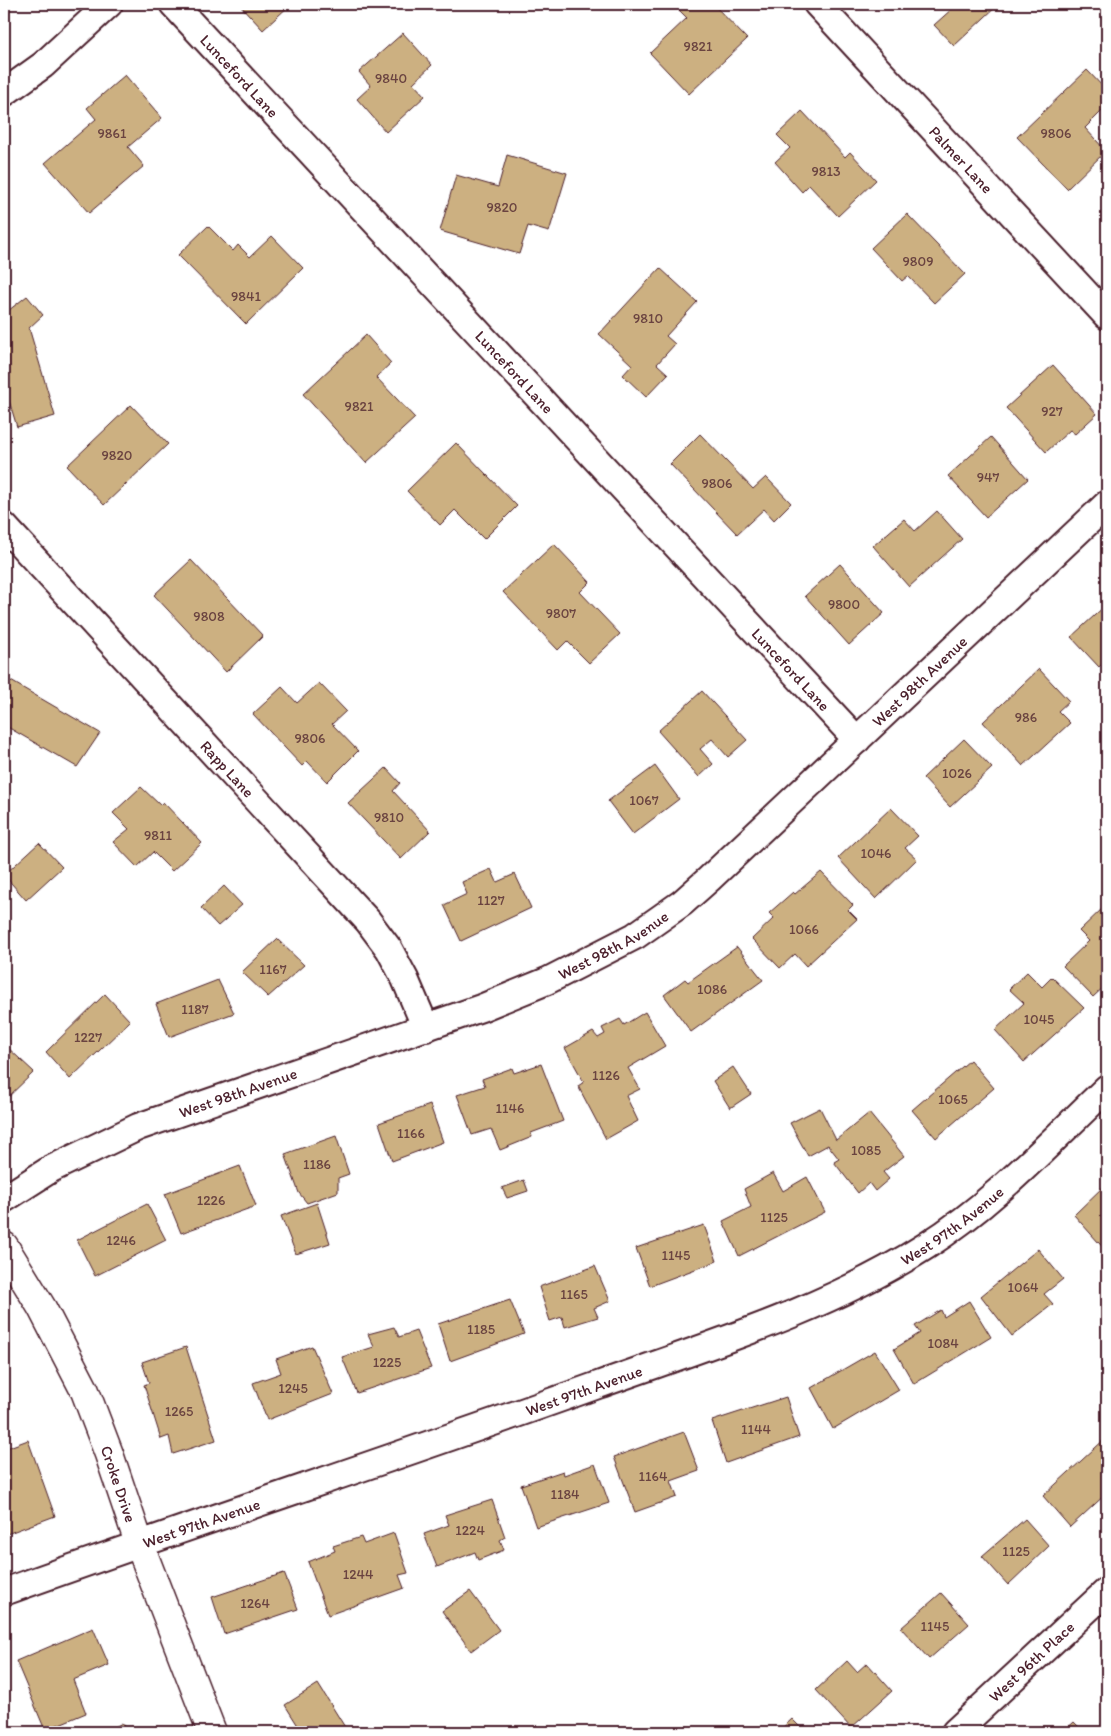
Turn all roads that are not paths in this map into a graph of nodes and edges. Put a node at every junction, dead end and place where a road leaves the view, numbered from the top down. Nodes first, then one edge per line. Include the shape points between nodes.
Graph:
1 (109, 4) edge
2 (173, 4) edge
3 (817, 4) edge
4 (4, 93) edge
5 (1107, 316) edge
6 (1107, 504) edge
7 (4, 526) edge
8 (856, 740) junction
9 (426, 1028) junction
10 (1107, 1088) edge
11 (4, 1199) edge
12 (4, 1246) edge
13 (139, 1543) junction
14 (4, 1592) edge
15 (1107, 1592) edge
16 (212, 1732) edge
17 (955, 1732) edge

1 - 4 street via 43,65
2 - 8 street, Lunceford Lane
3 - 5 street, Palmer Lane
6 - 8 street, West 98th Avenue
7 - 9 street, Rapp Lane via 368,921 389,949
8 - 9 street, West 98th Avenue via 710,880 635,936 547,981
9 - 11 street, West 98th Avenue via 138,1127 51,1169
10 - 13 street, West 97th Avenue via 982,1206 926,1246 850,1288 776,1321 462,1434
12 - 13 street, Croke Drive via 42,1308 85,1391
13 - 14 street, West 97th Avenue
13 - 16 street, Croke Drive
15 - 17 street, West 96th Place

